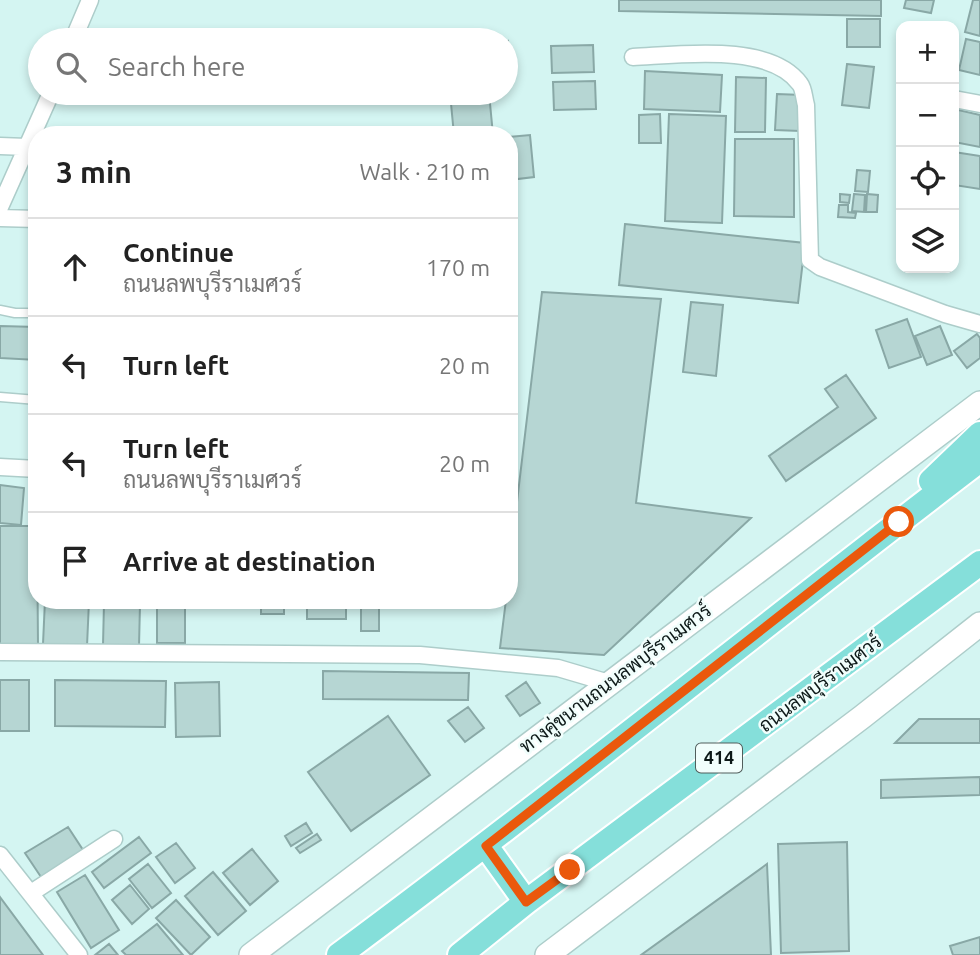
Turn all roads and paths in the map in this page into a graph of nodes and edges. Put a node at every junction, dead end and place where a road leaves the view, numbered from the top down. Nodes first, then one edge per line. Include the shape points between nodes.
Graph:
1 (90, 0) edge
2 (78, 28) edge
3 (633, 57) dead end
4 (959, 100) edge
5 (980, 104) edge
6 (46, 105) edge
7 (36, 126) edge
8 (0, 146) edge
9 (27, 147) joint
10 (0, 206) edge
11 (0, 218) edge
12 (28, 219) edge
13 (0, 310) edge
14 (28, 313) edge
15 (980, 324) edge
16 (0, 397) edge
17 (28, 399) edge
18 (980, 402) edge
19 (980, 434) edge
20 (980, 460) edge
21 (0, 467) edge
22 (28, 469) edge
23 (980, 563) edge
24 (839, 568) junction
25 (980, 624) edge
26 (0, 652) edge
27 (609, 683) junction
28 (114, 839) dead end
29 (486, 846) junction
30 (0, 855) edge
31 (31, 893) junction
32 (526, 902) junction
33 (79, 955) edge
34 (251, 955) edge
35 (339, 955) edge
36 (460, 955) edge
37 (547, 955) edge

1 - 2 street
3 - 15 street via 718,53 782,67 802,85 806,105 810,260
4 - 5 street
6 - 7 street
8 - 9 street
9 - 10 street
11 - 12 street
13 - 14 lane
16 - 17 lane
18 - 27 main road, ทางคู่ขนานถนนลพบุรีราเมศวร์
19 - 24 main road
20 - 24 main road
21 - 22 street
23 - 32 main road, ถนนลพบุรีราเมศวร์ / 414
24 - 29 main road
25 - 37 main road, 414
26 - 27 street via 420,655 558,668
27 - 34 main road, ทางคู่ขนานถนนลพบุรีราเมศวร์
28 - 31 street
29 - 32 main road
29 - 35 main road
30 - 31 street
31 - 33 street
32 - 36 main road, ถนนลพบุรีราเมศวร์ / 414

